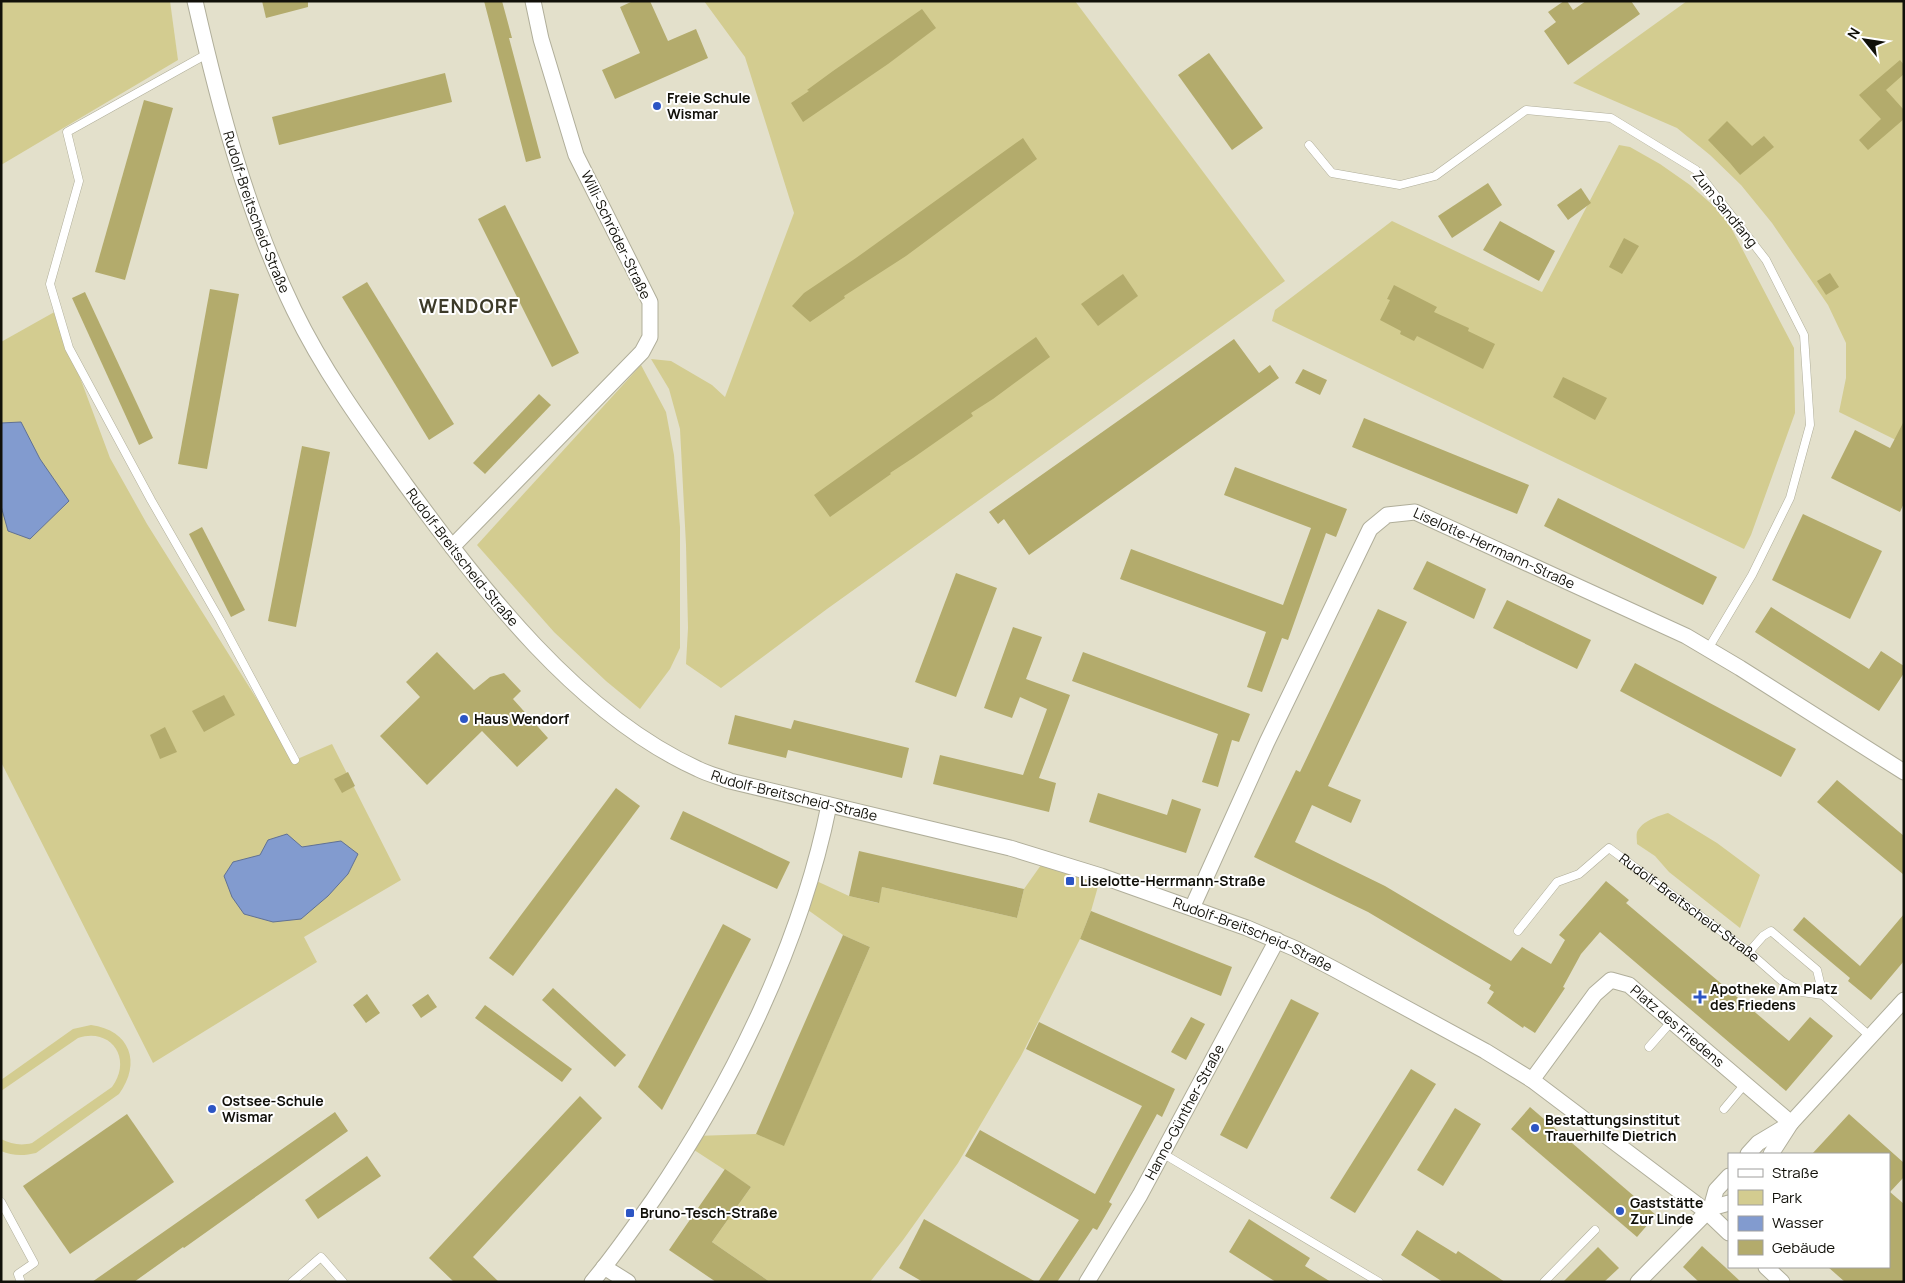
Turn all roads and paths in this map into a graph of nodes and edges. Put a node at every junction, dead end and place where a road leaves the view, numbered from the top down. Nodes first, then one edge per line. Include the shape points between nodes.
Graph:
1 (195, 1) edge
2 (533, 1) edge
3 (207, 54) junction
4 (1309, 145) dead end
5 (452, 547) junction
6 (1708, 648) junction
7 (295, 760) dead end
8 (1903, 770) edge
9 (830, 805) junction
10 (1192, 908) junction
11 (1518, 931) dead end
12 (1277, 940) junction
13 (1749, 952) junction
14 (1823, 995) junction
15 (1904, 1000) edge
16 (1671, 1022) junction
17 (1871, 1037) junction
18 (1650, 1047) dead end
19 (1532, 1080) junction
20 (1745, 1084) junction
21 (1724, 1109) dead end
22 (1791, 1123) junction
23 (1162, 1153) junction
24 (1749, 1153) edge
25 (1772, 1153) edge
26 (1728, 1177) edge
27 (1, 1202) edge
28 (1728, 1203) edge
29 (1709, 1210) junction
30 (1595, 1230) dead end
31 (1728, 1232) edge
32 (604, 1268) junction
33 (1767, 1268) edge
34 (20, 1282) edge
35 (292, 1282) edge
36 (343, 1282) edge
37 (592, 1282) edge
38 (628, 1282) edge
39 (1086, 1282) edge
40 (1379, 1282) edge
41 (1544, 1282) edge
42 (1638, 1282) edge
43 (1782, 1282) edge

1 - 3 street, Rudolf-Breitscheid-Straße
2 - 5 street, Willi-Schröder-Straße via 541,39 576,155 650,302 650,338 642,352
3 - 5 street, Rudolf-Breitscheid-Straße via 243,179 294,310 358,417
3 - 7 lane via 67,132 79,181 50,284 69,348
4 - 6 lane, Zum Sandfang via 1332,173 1400,185 1435,176 1526,110 1611,118 1696,170 1766,260 1804,335 1810,425 1790,498 1752,575
5 - 9 street, Rudolf-Breitscheid-Straße via 538,649 601,707 649,742 698,770
6 - 8 street, Liselotte-Herrmann-Straße
6 - 10 street, Liselotte-Herrmann-Straße via 1415,512 1387,515 1370,528
9 - 10 street, Rudolf-Breitscheid-Straße via 1019,851
9 - 32 street via 789,942 746,1040 678,1162
10 - 12 street, Rudolf-Breitscheid-Straße
11 - 13 lane, Rudolf-Breitscheid-Straße via 1557,882 1580,874 1609,848
12 - 19 street, Rudolf-Breitscheid-Straße via 1485,1051
12 - 23 street, Hanno-Günther-Straße
13 - 14 lane, Rudolf-Breitscheid-Straße via 1782,981 1802,992
13 - 14 lane via 1762,936 1771,931 1817,970
14 - 17 lane, Rudolf-Breitscheid-Straße
15 - 17 street
16 - 18 lane
16 - 19 street, Platz des Friedens via 1629,985 1611,980 1595,994
16 - 20 street, Platz des Friedens
17 - 22 street
19 - 29 street, Rudolf-Breitscheid-Straße
20 - 21 lane
20 - 22 street, Platz des Friedens
22 - 24 street via 1758,1143
22 - 25 street
23 - 39 street, Hanno-Günther-Straße
23 - 40 lane
26 - 29 street via 1716,1190
27 - 34 lane via 34,1263 18,1274
28 - 29 street
29 - 31 street, Rudolf-Breitscheid-Straße
29 - 42 street
30 - 41 lane
32 - 37 street
32 - 38 street
33 - 43 street
35 - 36 lane via 321,1257

